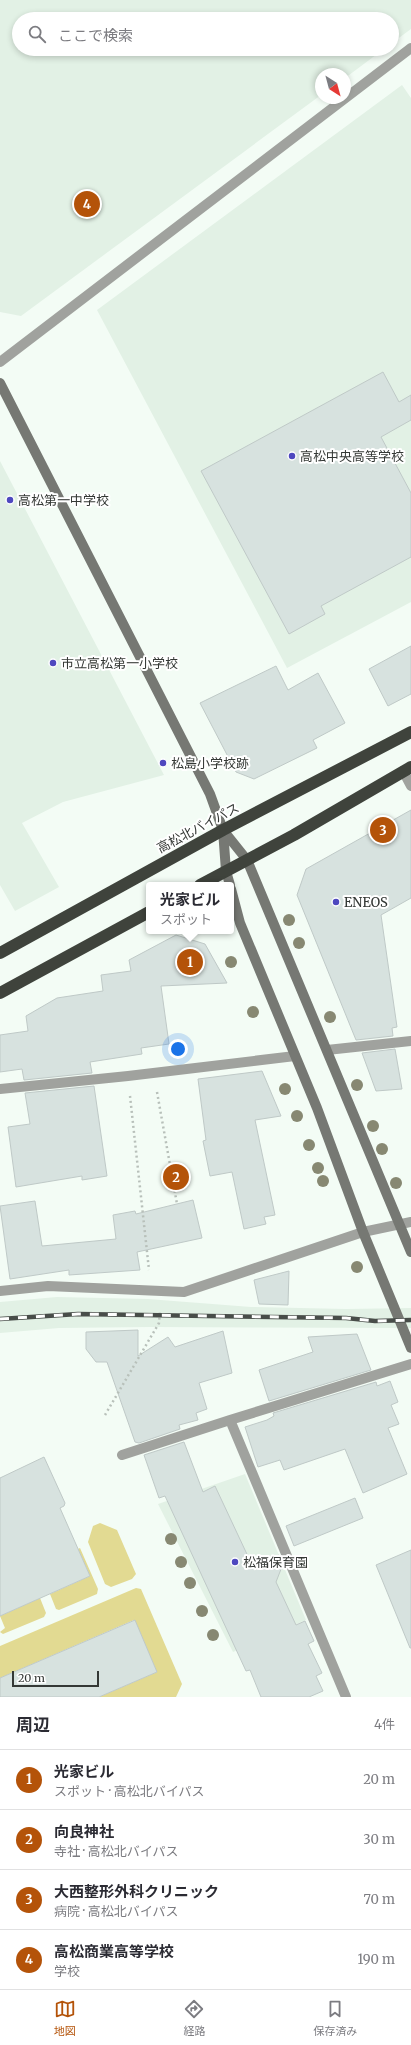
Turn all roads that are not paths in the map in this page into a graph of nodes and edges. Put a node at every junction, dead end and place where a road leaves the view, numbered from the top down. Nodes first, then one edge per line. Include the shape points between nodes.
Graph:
1 (411, 48) edge
2 (0, 362) edge
3 (0, 383) edge
4 (411, 732) edge
5 (407, 769) edge
6 (411, 786) edge
7 (222, 830) junction
8 (247, 860) junction
9 (226, 871) junction
10 (206, 882) edge
11 (229, 882) edge
12 (234, 900) edge
13 (146, 914) edge
14 (0, 953) edge
15 (0, 993) edge
16 (411, 1041) edge
17 (327, 1050) junction
18 (295, 1056) junction
19 (0, 1089) edge
20 (411, 1222) edge
21 (399, 1225) junction
22 (363, 1232) junction
23 (411, 1252) edge
24 (0, 1291) edge
25 (411, 1348) edge
26 (411, 1364) edge
27 (230, 1420) junction
28 (122, 1455) dead end
29 (346, 1697) edge

1 - 2 street
3 - 7 street via 210,794
4 - 7 highway, 高松北バイパス
5 - 6 street
5 - 8 highway
7 - 8 street
7 - 9 street
7 - 14 highway, 高松北バイパス
8 - 9 highway
8 - 17 street
9 - 10 highway
9 - 11 street
12 - 18 street via 240,923
13 - 15 highway
16 - 17 street
17 - 21 street
18 - 19 street
18 - 22 street
20 - 21 street
21 - 22 street
21 - 23 street
22 - 24 street via 184,1292 48,1286
22 - 25 street
26 - 27 street
27 - 28 street
27 - 29 street

